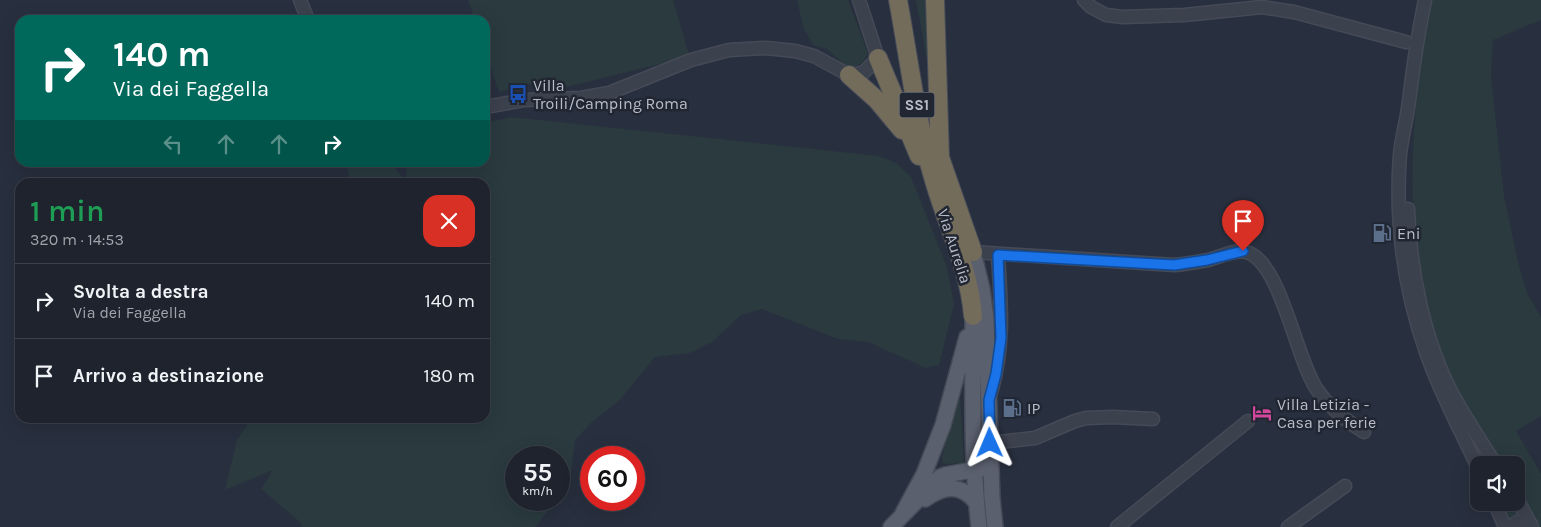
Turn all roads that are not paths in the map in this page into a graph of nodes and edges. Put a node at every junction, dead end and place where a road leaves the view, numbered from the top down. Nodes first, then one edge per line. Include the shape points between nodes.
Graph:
1 (300, 0) edge
2 (859, 0) edge
3 (898, 0) edge
4 (910, 0) edge
5 (934, 0) edge
6 (1084, 0) edge
7 (1425, 0) edge
8 (306, 15) edge
9 (1406, 42) dead end
10 (878, 58) junction
11 (849, 75) junction
12 (1409, 104) junction
13 (490, 106) edge
14 (917, 151) junction
15 (940, 160) junction
16 (942, 209) junction
17 (973, 252) junction
18 (998, 255) junction
19 (972, 316) junction
20 (989, 400) junction
21 (1153, 419) dead end
22 (1248, 421) dead end
23 (944, 425) junction
24 (1364, 432) dead end
25 (990, 443) junction
26 (1472, 456) edge
27 (1491, 456) edge
28 (991, 466) junction
29 (975, 469) junction
30 (945, 475) junction
31 (1345, 486) dead end
32 (976, 502) junction
33 (1498, 511) edge
34 (1523, 511) edge
35 (903, 513) junction
36 (1531, 526) edge
37 (891, 527) edge
38 (979, 527) edge
39 (995, 527) edge
40 (1117, 527) edge
41 (1288, 527) edge
42 (1505, 527) edge
43 (1510, 527) edge

1 - 8 street
2 - 10 street
3 - 16 highway, Via Aurelia / SS1 via 924,144
4 - 15 highway, Via Aurelia / SS1
5 - 15 highway
6 - 9 street via 1106,15 1123,17 1262,7 1294,12
7 - 12 street via 1413,59
10 - 11 street via 861,74
10 - 14 highway
11 - 13 street via 818,58 795,51 729,50 691,60 609,93
11 - 14 highway via 889,113
12 - 26 street via 1399,170 1400,227 1406,272 1418,327 1433,371
12 - 27 street via 1408,212 1418,290 1435,351 1451,390
14 - 16 highway
15 - 17 highway, Via Aurelia / SS1
16 - 19 highway, Via Aurelia / SS1 via 965,271
17 - 18 street
17 - 20 main road, Via Aurelia / SS1 via 984,298
18 - 20 street, Via Aurelia via 1001,347
18 - 24 street via 1174,265 1237,252 1250,253 1273,279 1305,368 1316,389 1336,413
19 - 23 main road
19 - 29 main road, Via Aurelia / SS1
20 - 25 main road, Via Aurelia / SS1
21 - 25 street via 1086,418 1035,438
22 - 40 street
23 - 30 main road via 938,462 940,471
23 - 35 main road via 924,474
25 - 28 main road, Via Aurelia / SS1
28 - 29 main road
28 - 39 main road, Via Aurelia / SS1
29 - 30 main road
29 - 32 main road, Via Aurelia / SS1
30 - 35 main road
31 - 41 street
32 - 35 main road via 966,493 947,488
32 - 38 main road, Via Aurelia / SS1
33 - 42 street
34 - 36 street
35 - 37 main road
36 - 43 street via 1516,522

